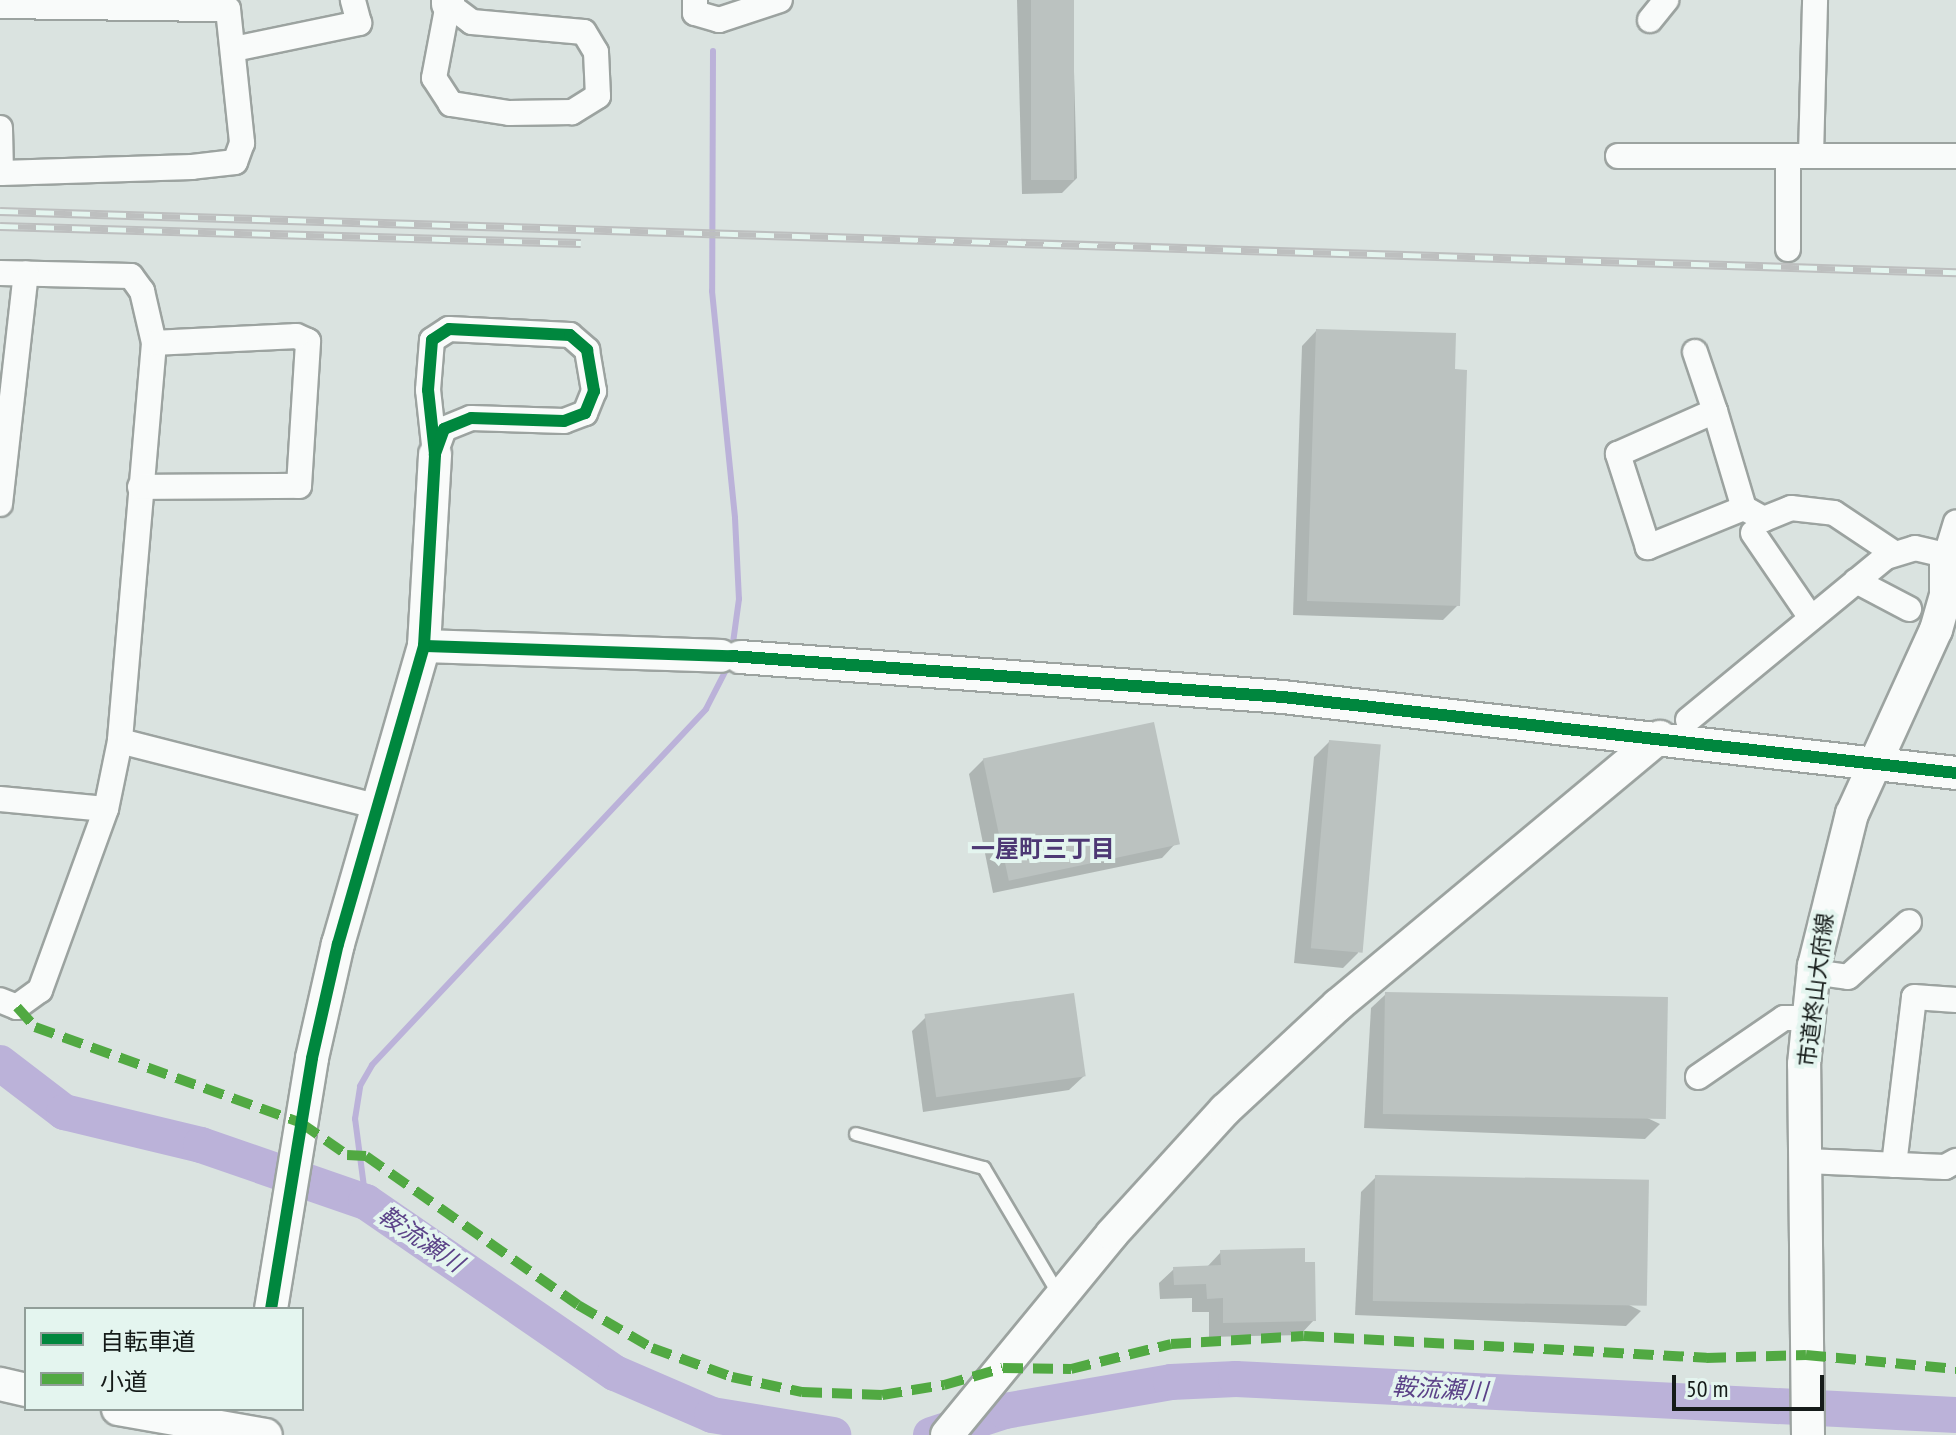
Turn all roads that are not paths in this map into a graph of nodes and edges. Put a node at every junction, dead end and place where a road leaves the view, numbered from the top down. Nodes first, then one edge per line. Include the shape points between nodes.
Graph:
1 (353, 0) edge
2 (695, 0) edge
3 (780, 0) edge
4 (1666, 0) edge
5 (1815, 0) edge
6 (448, 2) edge
7 (116, 4) edge
8 (0, 6) edge
9 (1650, 20) dead end
10 (234, 49) junction
11 (0, 128) edge
12 (1618, 156) dead end
13 (1800, 156) junction
14 (1956, 156) edge
15 (1788, 249) dead end
16 (0, 273) edge
17 (26, 273) junction
18 (154, 343) junction
19 (1695, 352) dead end
20 (1715, 411) junction
21 (435, 454) junction
22 (140, 487) junction
23 (0, 504) edge
24 (1744, 508) junction
25 (1956, 523) edge
26 (1753, 533) dead end
27 (1894, 553) junction
28 (1946, 555) junction
29 (1856, 581) junction
30 (1909, 609) dead end
31 (1811, 618) junction
32 (424, 646) junction
33 (1688, 720) dead end
34 (1660, 737) junction
35 (120, 741) junction
36 (1870, 764) junction
37 (1956, 773) edge
38 (0, 799) edge
39 (378, 807) junction
40 (106, 809) junction
41 (1909, 922) dead end
42 (1813, 972) junction
43 (0, 1000) edge
44 (1956, 1000) edge
45 (1809, 1018) junction
46 (1698, 1077) dead end
47 (856, 1134) dead end
48 (1806, 1161) junction
49 (1956, 1161) edge
50 (1894, 1165) junction
51 (1061, 1297) junction
52 (271, 1307) edge
53 (0, 1384) edge
54 (24, 1390) edge
55 (131, 1419) edge
56 (257, 1426) edge
57 (947, 1435) edge
58 (1808, 1435) edge

1 - 10 street via 359,23
2 - 3 street via 695,13 719,20
4 - 9 street
5 - 13 street
6 - 6 street via 472,22 584,32 596,52 598,96 572,112 509,113 451,104 434,78
7 - 8 street
7 - 10 street via 228,9
10 - 11 street via 242,143 235,162 1,173
12 - 13 street
13 - 14 street
13 - 15 street
16 - 17 street
17 - 18 street via 131,276 142,291
17 - 23 street
18 - 22 street
18 - 22 street via 296,336 308,341 299,486
19 - 20 street
20 - 24 street
20 - 24 street via 1618,454 1648,547
21 - 21 street via 428,390 432,340 449,329 570,335 587,350 594,391 585,413 564,421 471,418 444,429
21 - 32 street
22 - 35 street
24 - 27 street via 1764,519 1791,508 1834,513
25 - 28 street, 市道柊山大府線
26 - 31 street
27 - 28 street via 1915,548
27 - 29 street
28 - 36 street, 市道柊山大府線 via 1946,594 1936,630
29 - 30 street
29 - 31 street
31 - 33 street
32 - 34 street via 730,656 1283,697
32 - 39 street
34 - 36 street
34 - 51 street via 1419,935 1270,1068 1122,1222
35 - 39 street
35 - 40 street
36 - 37 street
36 - 42 street, 市道柊山大府線 via 1828,896
38 - 40 street
39 - 52 street via 338,944
40 - 43 street via 40,990 17,1007
41 - 42 street via 1848,977
42 - 45 street, 市道柊山大府線
44 - 50 street via 1914,997
45 - 46 street via 1784,1018
45 - 48 street, 市道柊山大府線
47 - 51 lane via 984,1168
48 - 50 street
48 - 58 street, 市道柊山大府線
49 - 50 street via 1945,1167
51 - 57 street
53 - 54 street
55 - 56 street

